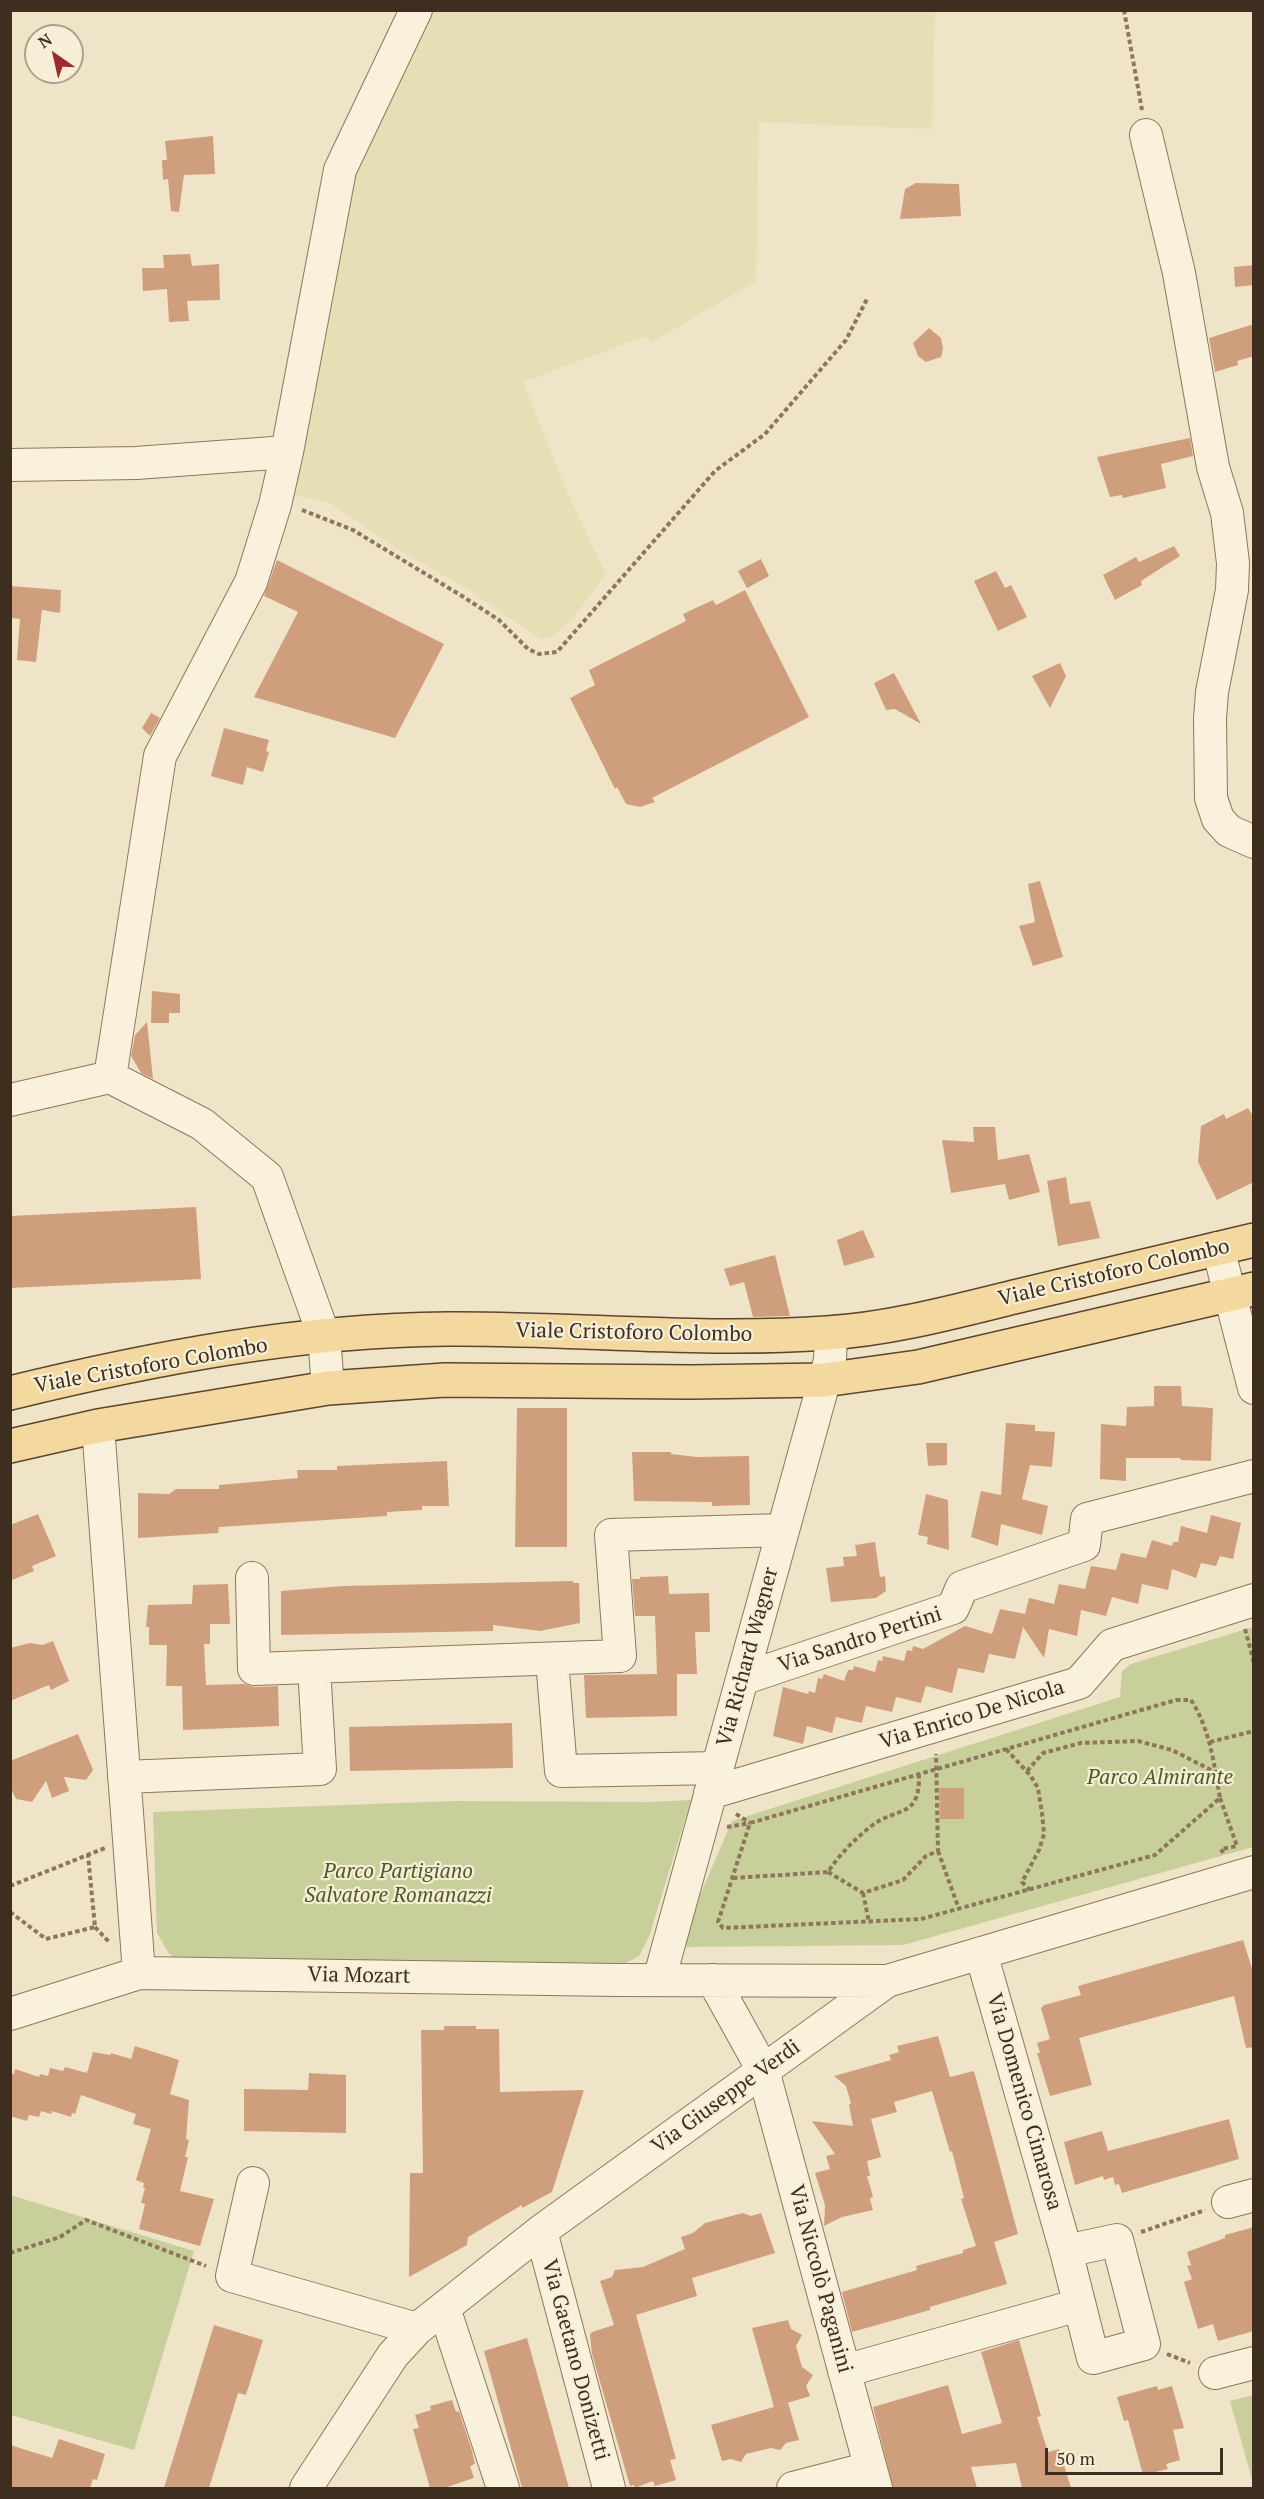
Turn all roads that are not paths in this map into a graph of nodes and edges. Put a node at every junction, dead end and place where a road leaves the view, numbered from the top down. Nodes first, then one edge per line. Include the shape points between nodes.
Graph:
1 (416, 10) edge
2 (1146, 135) road end
3 (287, 452) junction
4 (10, 465) edge
5 (1254, 842) edge
6 (110, 1077) junction
7 (10, 1100) edge
8 (1254, 1240) edge
9 (1218, 1248) junction
10 (1242, 1292) edge
11 (831, 1333) junction
12 (324, 1336) junction
13 (825, 1380) junction
14 (328, 1388) junction
15 (1254, 1388) edge
16 (10, 1393) edge
17 (98, 1426) junction
18 (10, 1446) edge
19 (1254, 1476) edge
20 (783, 1530) junction
21 (252, 1578) dead end
22 (1246, 1603) edge
23 (552, 1659) junction
24 (314, 1667) junction
25 (742, 1679) junction
26 (124, 1777) junction
27 (714, 1781) junction
28 (1241, 1876) edge
29 (981, 1953) junction
30 (139, 1973) junction
31 (659, 1980) junction
32 (713, 1980) junction
33 (886, 1981) junction
34 (13, 2009) edge
35 (763, 2070) junction
36 (253, 2183) dead end
37 (541, 2231) junction
38 (1066, 2251) junction
39 (1079, 2305) junction
40 (444, 2308) junction
41 (417, 2329) junction
42 (1254, 2363) edge
43 (844, 2371) junction
44 (1215, 2373) road end
45 (873, 2478) edge
46 (306, 2488) edge
47 (503, 2488) edge
48 (609, 2488) edge
49 (793, 2488) edge

1 - 3 street via 340,170
2 - 5 street via 1179,273 1213,467 1227,513 1233,563 1232,590 1212,692 1211,798 1218,819 1229,831
3 - 4 street via 136,463
3 - 6 street via 251,582 160,756
6 - 7 street
6 - 12 street via 202,1124 267,1177
8 - 9 main road, Viale Cristoforo Colombo
9 - 10 street
9 - 11 main road, Viale Cristoforo Colombo via 971,1308
10 - 13 main road via 918,1367
10 - 15 street
11 - 12 main road, Viale Cristoforo Colombo via 775,1336 446,1329
11 - 13 street, Via Richard Wagner
12 - 14 street
12 - 16 main road, Viale Cristoforo Colombo via 211,1351
13 - 14 main road via 445,1380
13 - 20 street, Via Richard Wagner
14 - 17 main road
17 - 18 main road
17 - 26 street
19 - 25 street, Via Sandro Pertini via 1087,1519 1084,1545 962,1587 953,1608
20 - 23 street via 611,1535 620,1656
20 - 25 street, Via Richard Wagner
21 - 24 street via 254,1668
22 - 27 street, Via Enrico De Nicola via 1112,1645 1079,1683
23 - 24 street
23 - 27 street, Via Enrico De Nicola via 561,1771
24 - 26 street via 320,1769
25 - 27 street, Via Richard Wagner
26 - 30 street
27 - 31 street, Via Richard Wagner
28 - 29 street, Via Giuseppe Verdi
29 - 33 street, Via Giuseppe Verdi
29 - 38 street, Via Domenico Cimarosa
30 - 31 street, Via Mozart
30 - 34 street, Via Mozart
31 - 32 street, Via Mozart
32 - 33 street, Via Mozart
32 - 35 street, Via Niccolò Paganini
33 - 35 street, Via Giuseppe Verdi
35 - 37 street, Via Giuseppe Verdi
35 - 43 street, Via Niccolò Paganini
36 - 41 street via 232,2276
37 - 40 street, Via Giuseppe Verdi
37 - 48 street, Via Gaetano Donizetti
38 - 39 street, Via Domenico Cimarosa
38 - 39 street, Via Domenico Cimarosa via 1117,2240 1144,2344 1093,2358
39 - 43 street
40 - 41 street, Via Giuseppe Verdi
40 - 47 street
41 - 46 street, Via Giuseppe Verdi via 393,2355
42 - 44 street
43 - 45 street, Via Niccolò Paganini
45 - 49 street

